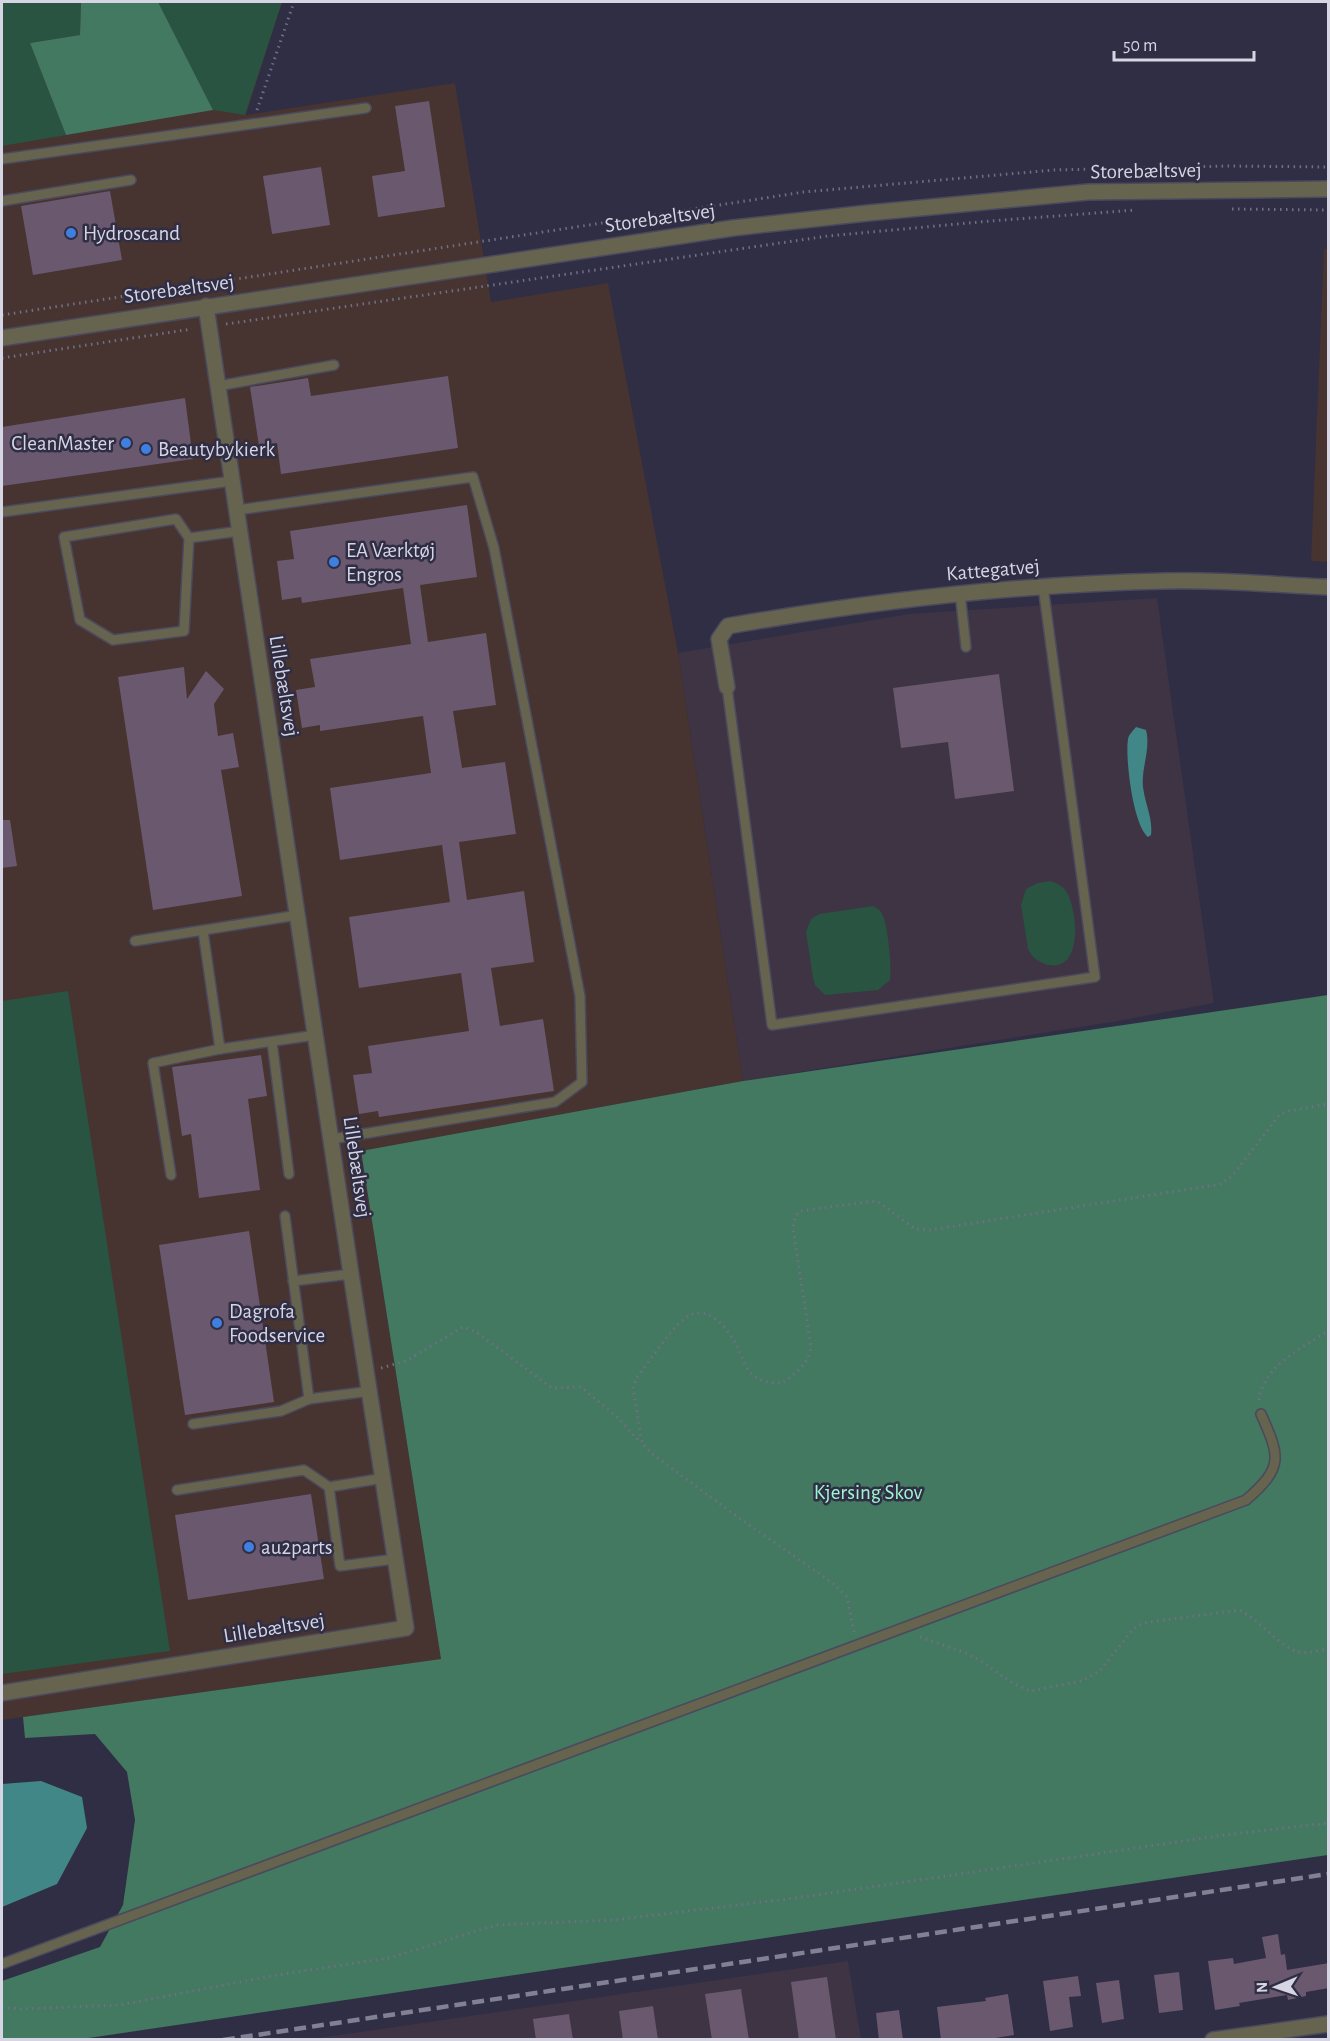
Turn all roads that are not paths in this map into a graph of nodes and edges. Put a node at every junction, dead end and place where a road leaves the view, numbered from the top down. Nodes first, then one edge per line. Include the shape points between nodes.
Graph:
1 (366, 108) dead end
2 (2, 159) edge
3 (132, 180) dead end
4 (1329, 189) edge
5 (2, 201) edge
6 (206, 306) junction
7 (2, 338) edge
8 (334, 365) dead end
9 (218, 386) junction
10 (232, 481) junction
11 (237, 510) junction
12 (2, 512) edge
13 (240, 531) junction
14 (189, 538) junction
15 (1043, 586) junction
16 (1329, 587) edge
17 (960, 593) junction
18 (966, 647) dead end
19 (727, 687) joint
20 (298, 915) junction
21 (202, 931) junction
22 (135, 941) dead end
23 (316, 1035) junction
24 (272, 1042) junction
25 (220, 1049) junction
26 (332, 1139) junction
27 (289, 1174) dead end
28 (171, 1175) dead end
29 (285, 1216) dead end
30 (351, 1274) junction
31 (293, 1281) junction
32 (371, 1390) junction
33 (309, 1399) junction
34 (1261, 1414) road end
35 (193, 1424) dead end
36 (384, 1478) junction
37 (329, 1487) junction
38 (177, 1490) dead end
39 (395, 1559) junction
40 (2, 1693) edge
41 (2, 1964) edge
42 (1329, 2024) edge
43 (1277, 2035) edge
44 (1213, 2040) edge

1 - 2 lane
3 - 5 lane
4 - 6 street, Storebæltsvej via 1088,192 868,213 733,228
6 - 7 street, Storebæltsvej
6 - 9 street, Lillebæltsvej
8 - 9 lane
9 - 10 street, Lillebæltsvej
10 - 11 street, Lillebæltsvej
10 - 12 lane
11 - 13 street, Lillebæltsvej
11 - 26 lane via 473,477 494,548 580,996 582,1082 555,1102
13 - 14 lane
13 - 20 street, Lillebæltsvej
14 - 14 lane via 176,519 64,537 80,620 113,640 184,631
15 - 16 street, Kattegatvej via 1167,580
15 - 17 street, Kattegatvej
15 - 19 lane via 1095,976 772,1024
17 - 18 lane
17 - 19 street, Kattegatvej via 823,609 728,626 719,639
20 - 21 lane
20 - 23 street, Lillebæltsvej
21 - 22 lane
21 - 25 lane
23 - 24 lane
23 - 26 street, Lillebæltsvej
24 - 25 lane
24 - 27 lane
25 - 28 lane via 153,1063
26 - 30 street, Lillebæltsvej
29 - 31 lane
30 - 31 lane
30 - 32 street, Lillebæltsvej
31 - 33 lane
32 - 33 lane
32 - 36 street, Lillebæltsvej
33 - 35 lane via 281,1411
34 - 41 lane via 1272,1440 1274,1470 1266,1483 1246,1500
36 - 37 lane
36 - 39 street, Lillebæltsvej
37 - 38 lane via 304,1470
37 - 39 lane via 340,1566
39 - 40 street, Lillebæltsvej via 406,1628
42 - 43 street
43 - 44 street

